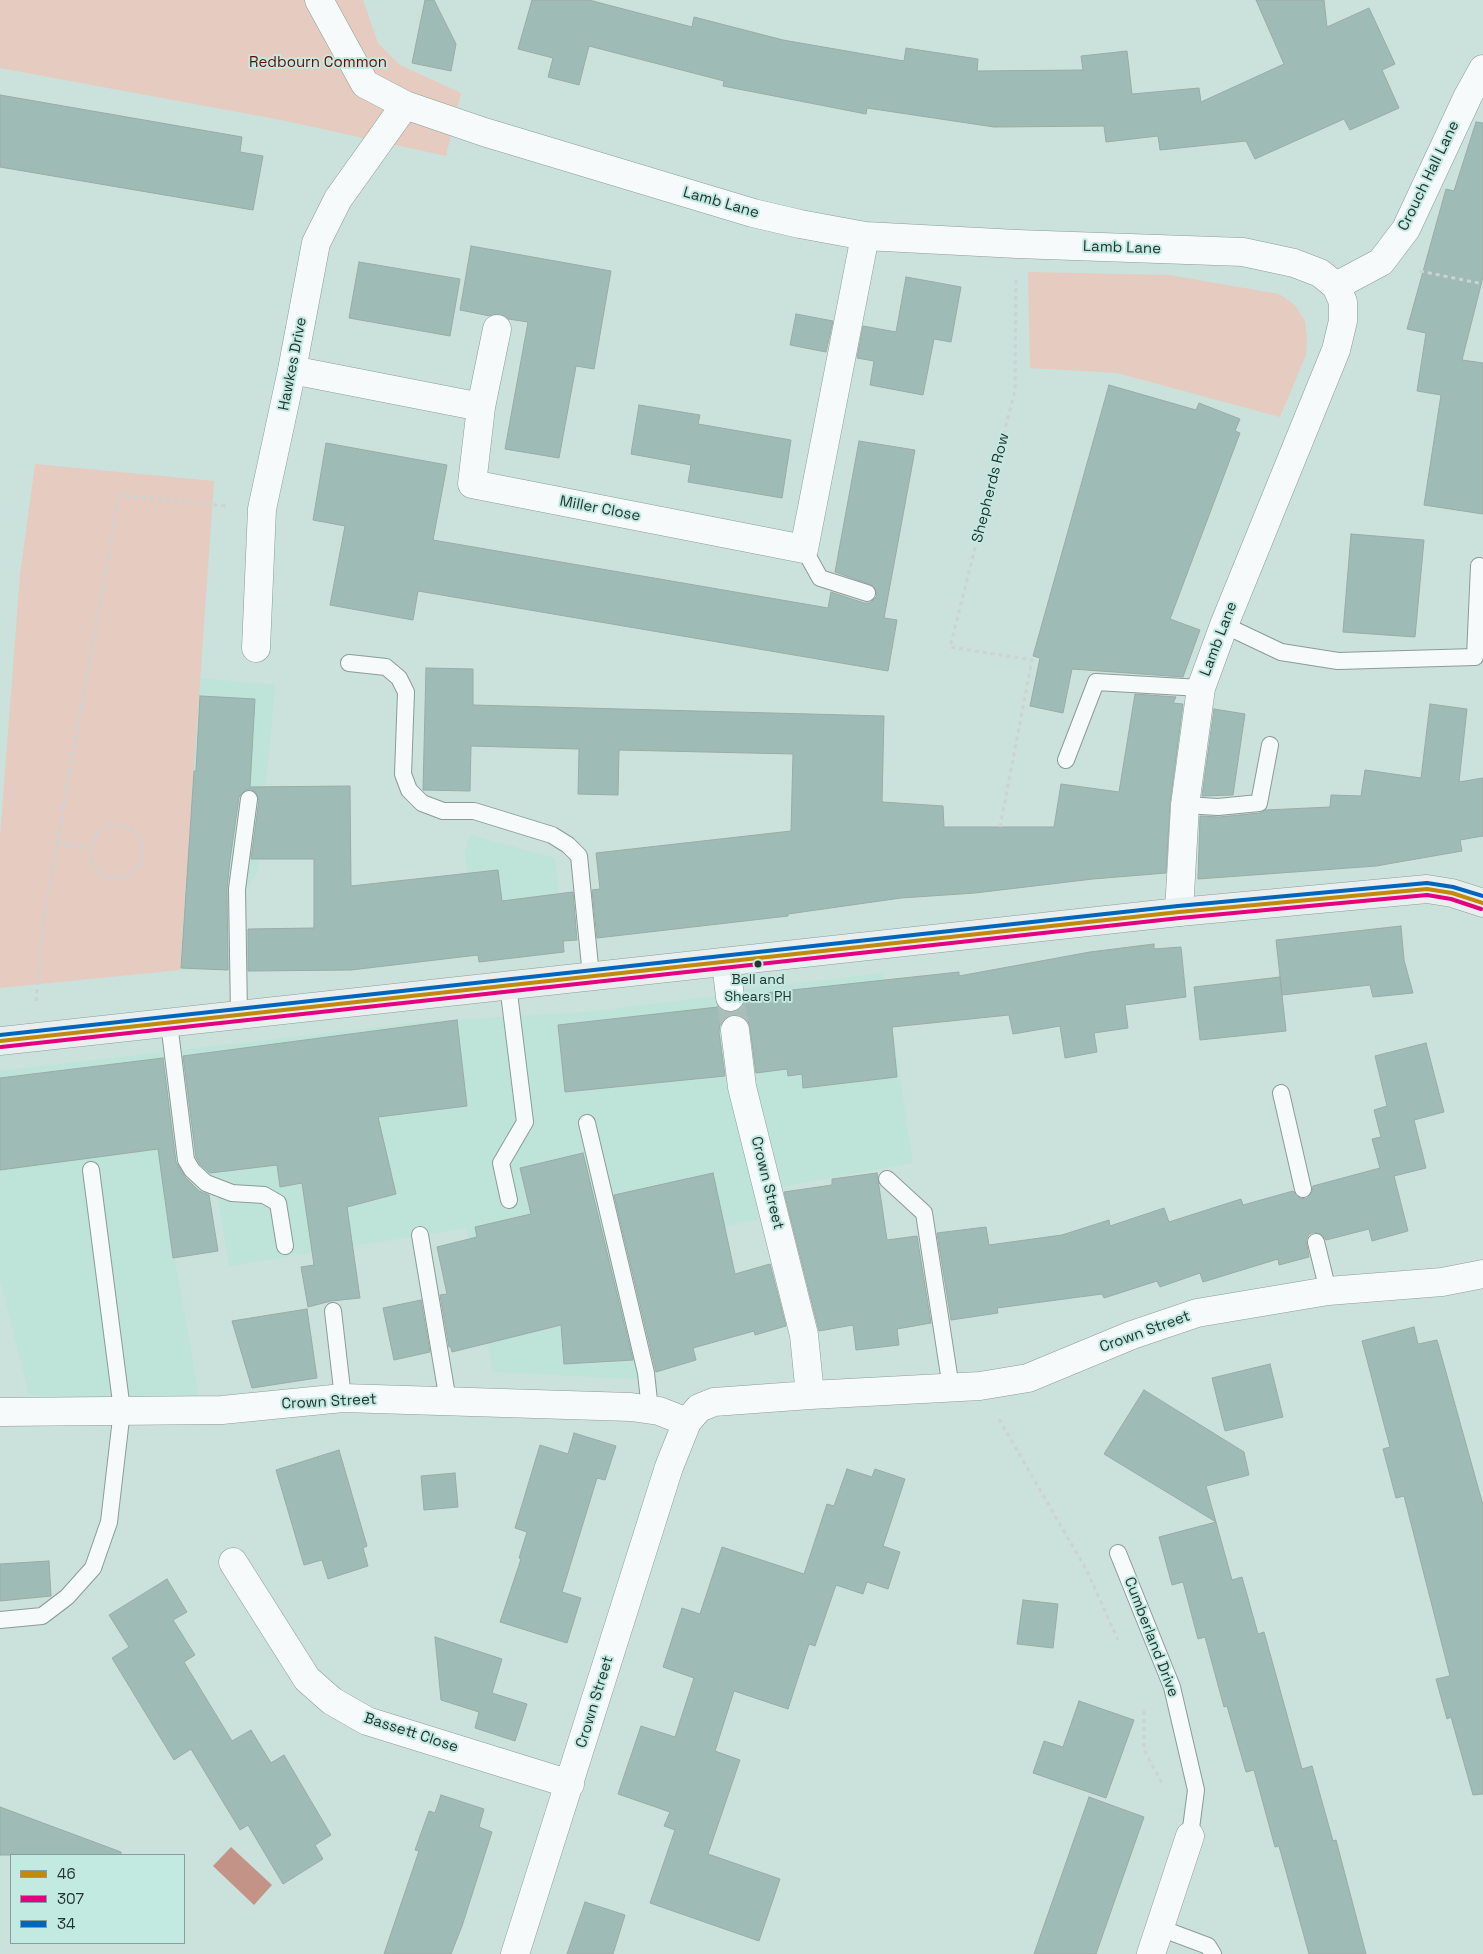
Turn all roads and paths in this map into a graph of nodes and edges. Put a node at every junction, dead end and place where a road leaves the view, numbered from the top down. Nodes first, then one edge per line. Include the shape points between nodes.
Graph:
1 (323, 3) edge
2 (1483, 70) edge
3 (405, 105) junction
4 (866, 236) junction
5 (1016, 244) junction
6 (1380, 262) junction
7 (1483, 284) edge
8 (1336, 286) junction
9 (497, 329) dead end
10 (292, 370) junction
11 (481, 407) junction
12 (262, 509) junction
13 (804, 550) junction
14 (1480, 566) dead end
15 (867, 593) dead end
16 (1224, 625) junction
17 (256, 648) dead end
18 (349, 663) dead end
19 (1201, 688) junction
20 (1270, 746) dead end
21 (1066, 760) dead end
22 (249, 799) dead end
23 (1185, 805) junction
24 (1000, 827) dead end
25 (56, 843) junction
26 (90, 848) junction
27 (1483, 903) edge
28 (1179, 912) junction
29 (726, 962) junction
30 (591, 976) junction
31 (508, 985) junction
32 (730, 997) tunnel mouth
33 (238, 1015) junction
34 (169, 1023) junction
35 (735, 1030) tunnel mouth
36 (33, 1038) junction
37 (0, 1042) edge
38 (1281, 1093) dead end
39 (587, 1123) dead end
40 (91, 1170) dead end
41 (887, 1179) dead end
42 (1303, 1189) dead end
43 (509, 1200) dead end
44 (420, 1235) dead end
45 (1316, 1242) dead end
46 (285, 1246) dead end
47 (1483, 1274) edge
48 (1328, 1291) junction
49 (333, 1311) dead end
50 (980, 1386) junction
51 (951, 1388) junction
52 (810, 1395) junction
53 (343, 1398) junction
54 (448, 1401) junction
55 (122, 1410) junction
56 (650, 1410) junction
57 (0, 1412) edge
58 (686, 1422) junction
59 (1118, 1553) dead end
60 (234, 1562) dead end
61 (0, 1620) edge
62 (1118, 1641) dead end
63 (1144, 1702) dead end
64 (570, 1784) junction
65 (1162, 1784) dead end
66 (1190, 1836) joint
67 (1160, 1928) junction
68 (515, 1954) edge
69 (1151, 1954) edge
70 (1213, 1954) edge

1 - 3 street, Lamb Lane via 365,84
2 - 6 street, Crouch Hall Lane via 1406,229
3 - 4 street, Lamb Lane via 753,213
3 - 10 street, Hawkes Drive via 338,200 316,243
4 - 5 street, Lamb Lane
4 - 13 street
5 - 8 street, Lamb Lane via 1243,252 1294,263 1320,273
5 - 24 path, Shepherds Row via 1015,390 950,647 1032,660
6 - 7 path
6 - 8 street, Crouch Hall Lane
8 - 16 street, Lamb Lane via 1342,302 1336,350
9 - 11 street, Miller Close
10 - 11 street
10 - 12 street, Hawkes Drive
11 - 13 street, Miller Close via 472,484
12 - 17 street, Hawkes Drive
12 - 25 path via 119,494
13 - 15 lane via 820,578
14 - 16 lane via 1475,657 1338,661 1281,652
16 - 19 street, Lamb Lane
18 - 30 lane via 386,667 399,678 406,692 403,774 409,790 422,803 443,811 474,811 552,835 579,856
19 - 21 lane via 1096,682
19 - 23 street, Lamb Lane
20 - 23 lane via 1259,803 1218,807
22 - 33 lane via 237,888
23 - 28 street, Lamb Lane
25 - 26 path
25 - 36 path via 43,922
26 - 26 path via 98,833 107,826 120,825 131,829 143,846 141,862 135,871 112,878 102,874 92,862
27 - 28 street via 1427,889
28 - 29 street
29 - 30 street
29 - 32 street
30 - 31 street
31 - 33 street
31 - 43 lane via 525,1122 501,1163
33 - 34 street
34 - 36 street
34 - 46 lane via 186,1160 206,1183 232,1193 264,1195 278,1203
35 - 52 street, Crown Street via 742,1087 804,1334
36 - 37 street
38 - 42 lane
39 - 56 lane via 646,1373
40 - 55 lane
41 - 51 lane via 924,1213
44 - 54 lane
45 - 48 lane
47 - 48 street, Crown Street via 1442,1282
48 - 50 street, Crown Street via 1197,1313 1132,1335 1028,1378
49 - 53 lane
50 - 51 street, Crown Street
50 - 62 path via 1087,1571
51 - 52 street, Crown Street
52 - 58 street, Crown Street via 714,1402 698,1408
53 - 54 street, Crown Street
53 - 55 street, Crown Street via 222,1410
54 - 56 street, Crown Street
55 - 57 street, Crown Street
55 - 61 lane via 109,1522 94,1568 67,1597 42,1616
56 - 58 street, Crown Street
58 - 64 street, Crown Street
59 - 66 lane, Cumberland Drive via 1172,1687 1196,1790
60 - 64 street, Bassett Close via 307,1679 332,1701 367,1720
63 - 65 path via 1144,1750
64 - 68 street, Crown Street
66 - 67 street, Cumberland Drive
67 - 69 street, Cumberland Drive
67 - 70 lane via 1208,1946

